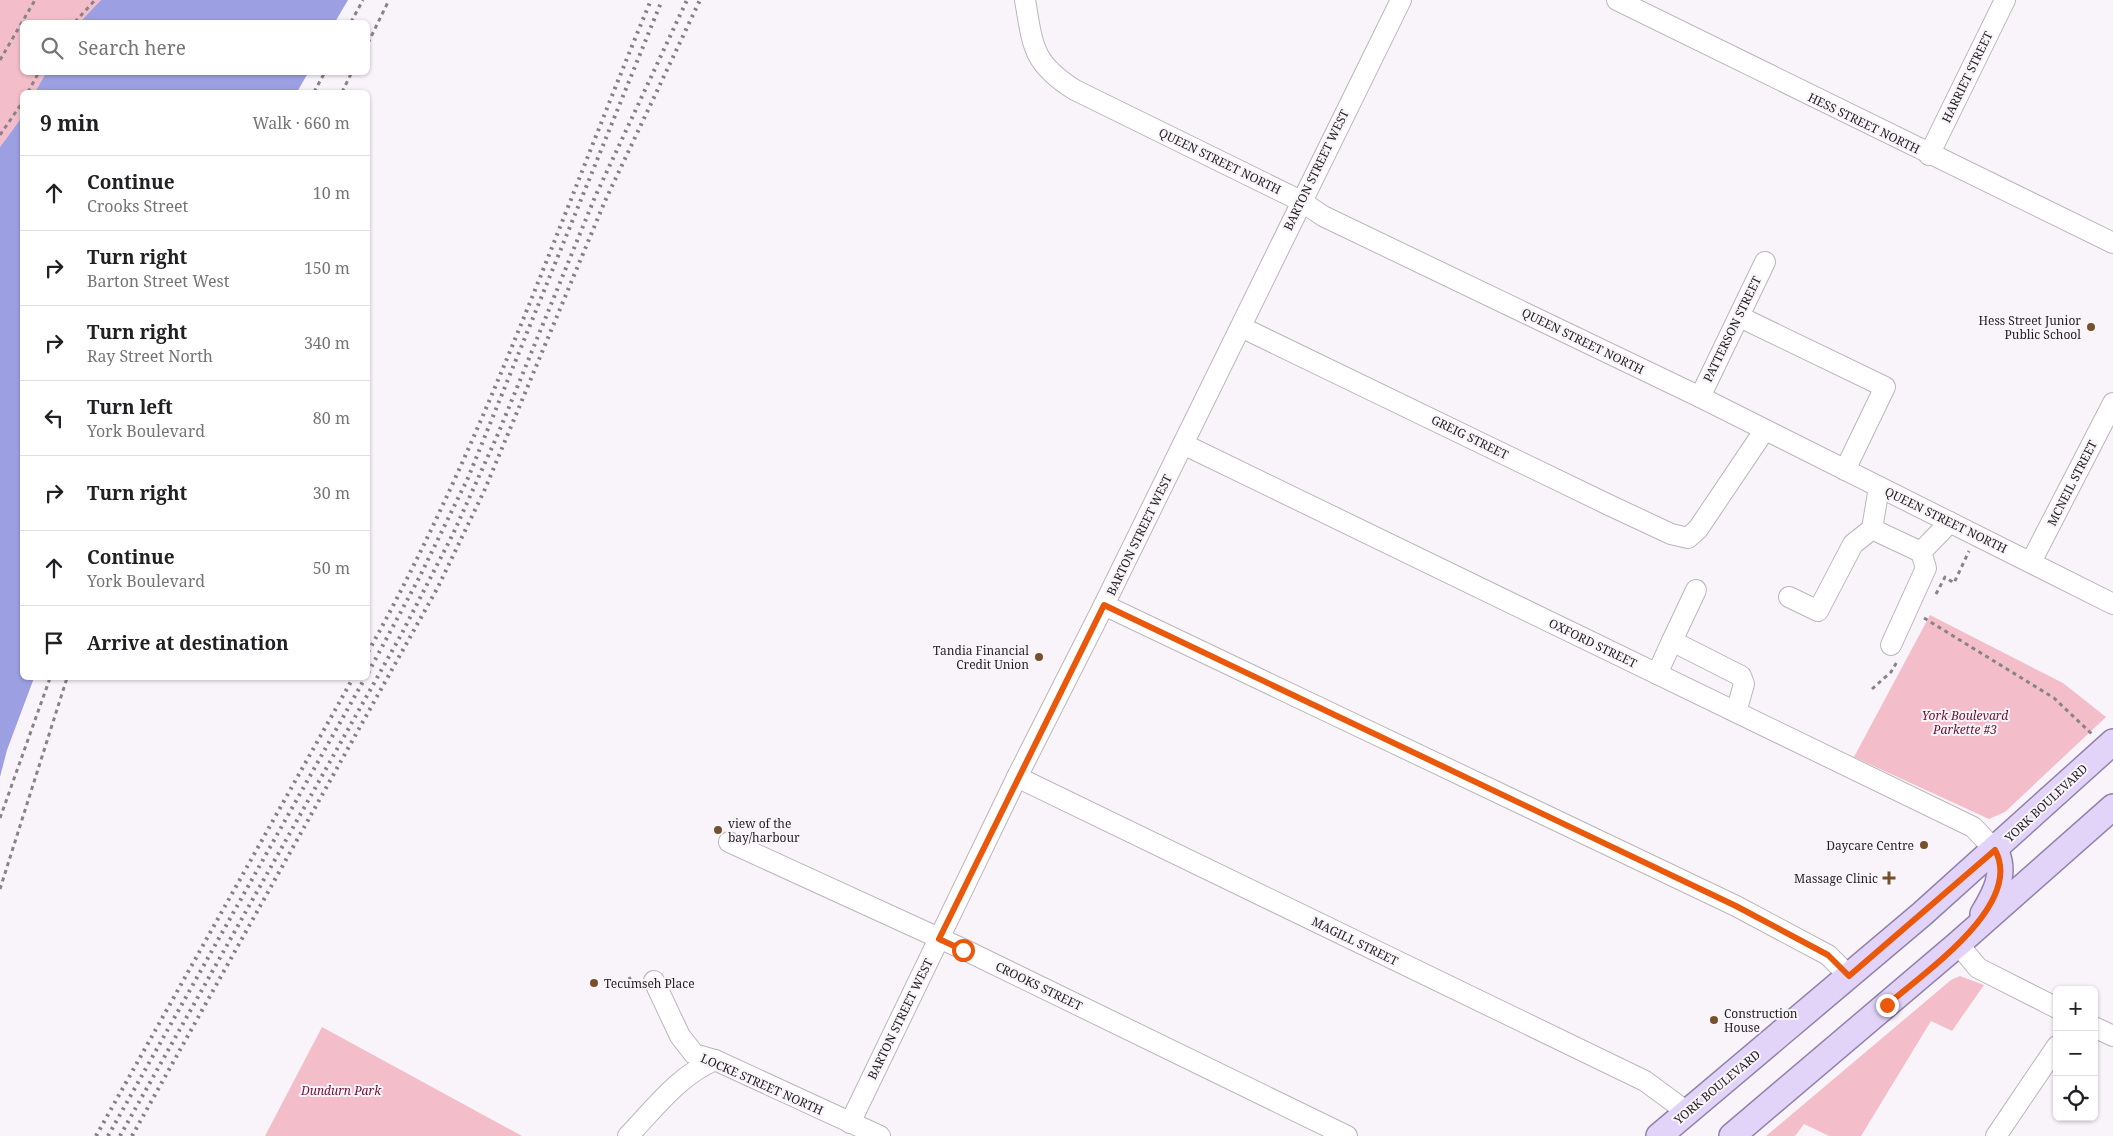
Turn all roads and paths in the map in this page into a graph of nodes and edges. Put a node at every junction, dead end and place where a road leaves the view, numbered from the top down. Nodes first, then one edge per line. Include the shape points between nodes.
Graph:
1 (35, 0) edge
2 (95, 0) edge
3 (363, 0) edge
4 (389, 0) edge
5 (1025, 0) edge
6 (1401, 0) edge
7 (1617, 0) edge
8 (2005, 0) edge
9 (23, 20) edge
10 (77, 20) edge
11 (352, 20) edge
12 (20, 26) edge
13 (370, 39) edge
14 (0, 60) edge
15 (37, 75) edge
16 (323, 75) edge
17 (350, 75) edge
18 (29, 90) edge
19 (315, 90) edge
20 (343, 90) edge
21 (20, 107) edge
22 (0, 135) edge
23 (1929, 155) junction
24 (1301, 201) junction
25 (2113, 243) edge
26 (1765, 262) dead end
27 (1740, 317) junction
28 (1241, 327) junction
29 (1700, 397) junction
30 (2113, 403) edge
31 (1764, 431) junction
32 (1183, 444) junction
33 (1845, 470) junction
34 (1879, 487) junction
35 (1950, 522) junction
36 (1872, 529) junction
37 (1976, 535) junction
38 (1921, 552) junction
39 (2031, 562) junction
40 (1696, 590) dead end
41 (1789, 597) dead end
42 (1932, 602) dead end
43 (2113, 604) edge
44 (1104, 605) junction
45 (1928, 610) dead end
46 (1924, 618) junction
47 (1919, 626) dead end
48 (1672, 641) junction
49 (1896, 651) joint
50 (1657, 674) junction
51 (49, 680) edge
52 (66, 680) edge
53 (1872, 689) dead end
54 (1736, 712) junction
55 (2110, 745) edge
56 (1017, 777) junction
57 (2113, 807) edge
58 (0, 818) edge
59 (729, 842) dead end
60 (1995, 850) junction
61 (0, 889) edge
62 (1976, 927) junction
63 (939, 939) junction
64 (1958, 944) junction
65 (1849, 976) junction
66 (654, 981) dead end
67 (2053, 1006) edge
68 (2098, 1029) edge
69 (2113, 1036) edge
70 (2053, 1052) edge
71 (715, 1060) junction
72 (1687, 1112) junction
73 (850, 1123) junction
74 (628, 1136) edge
75 (880, 1136) edge
76 (1347, 1136) edge
77 (1659, 1136) edge
78 (1732, 1136) edge
79 (1996, 1136) edge

1 - 9 path
2 - 10 path
3 - 11 path
4 - 13 path
5 - 24 street, QUEEN STREET NORTH via 1038,59 1053,76 1083,94
6 - 24 street, BARTON STREET WEST
7 - 23 street, HESS STREET NORTH
8 - 23 street, HARRIET STREET
12 - 14 path
15 - 18 path
16 - 19 path
17 - 20 path
21 - 22 path
23 - 25 street, HESS STREET NORTH
24 - 28 street, BARTON STREET WEST
24 - 29 street, QUEEN STREET NORTH via 1324,216
26 - 27 street, PATTERSON STREET
27 - 29 street, PATTERSON STREET
27 - 33 street via 1885,387
28 - 31 street, GREIG STREET via 1671,534 1688,538 1698,529
28 - 32 street, BARTON STREET WEST
29 - 31 street, QUEEN STREET NORTH
30 - 39 street, MCNEIL STREET
31 - 33 street, QUEEN STREET NORTH
32 - 44 street, BARTON STREET WEST
32 - 50 street, OXFORD STREET
33 - 34 street, QUEEN STREET NORTH
34 - 35 street, QUEEN STREET NORTH
34 - 36 street
35 - 37 street, QUEEN STREET NORTH
35 - 38 street
36 - 38 street
36 - 41 street via 1852,544 1818,611
37 - 39 street, QUEEN STREET NORTH
37 - 42 path via 1954,583 1944,577
38 - 49 street via 1926,568
39 - 43 street, QUEEN STREET NORTH
40 - 48 street
44 - 56 street, BARTON STREET WEST
44 - 65 street via 1736,906 1828,955
45 - 46 path
46 - 47 path
46 - 55 path via 2054,698
48 - 50 street
48 - 54 street via 1741,676 1744,684
49 - 53 path via 1891,672
50 - 54 street, OXFORD STREET
51 - 58 path
52 - 61 path
54 - 60 street, OXFORD STREET via 1974,827
55 - 60 main road, YORK BOULEVARD
56 - 63 street, BARTON STREET WEST
56 - 72 street, MAGILL STREET via 1645,1081
57 - 62 main road
59 - 63 street, CROOKS STREET
60 - 62 main road via 2000,858 1999,881
60 - 65 main road, YORK BOULEVARD
62 - 64 main road
63 - 73 street, BARTON STREET WEST
63 - 76 street, CROOKS STREET
64 - 67 street via 1978,968
64 - 78 main road
65 - 72 main road, YORK BOULEVARD
66 - 71 street, LOCKE STREET NORTH via 680,1036 694,1054
68 - 69 street
70 - 79 street
71 - 73 street, LOCKE STREET NORTH
71 - 74 street via 696,1068 680,1081
72 - 77 main road, YORK BOULEVARD
73 - 75 street, LOCKE STREET NORTH

